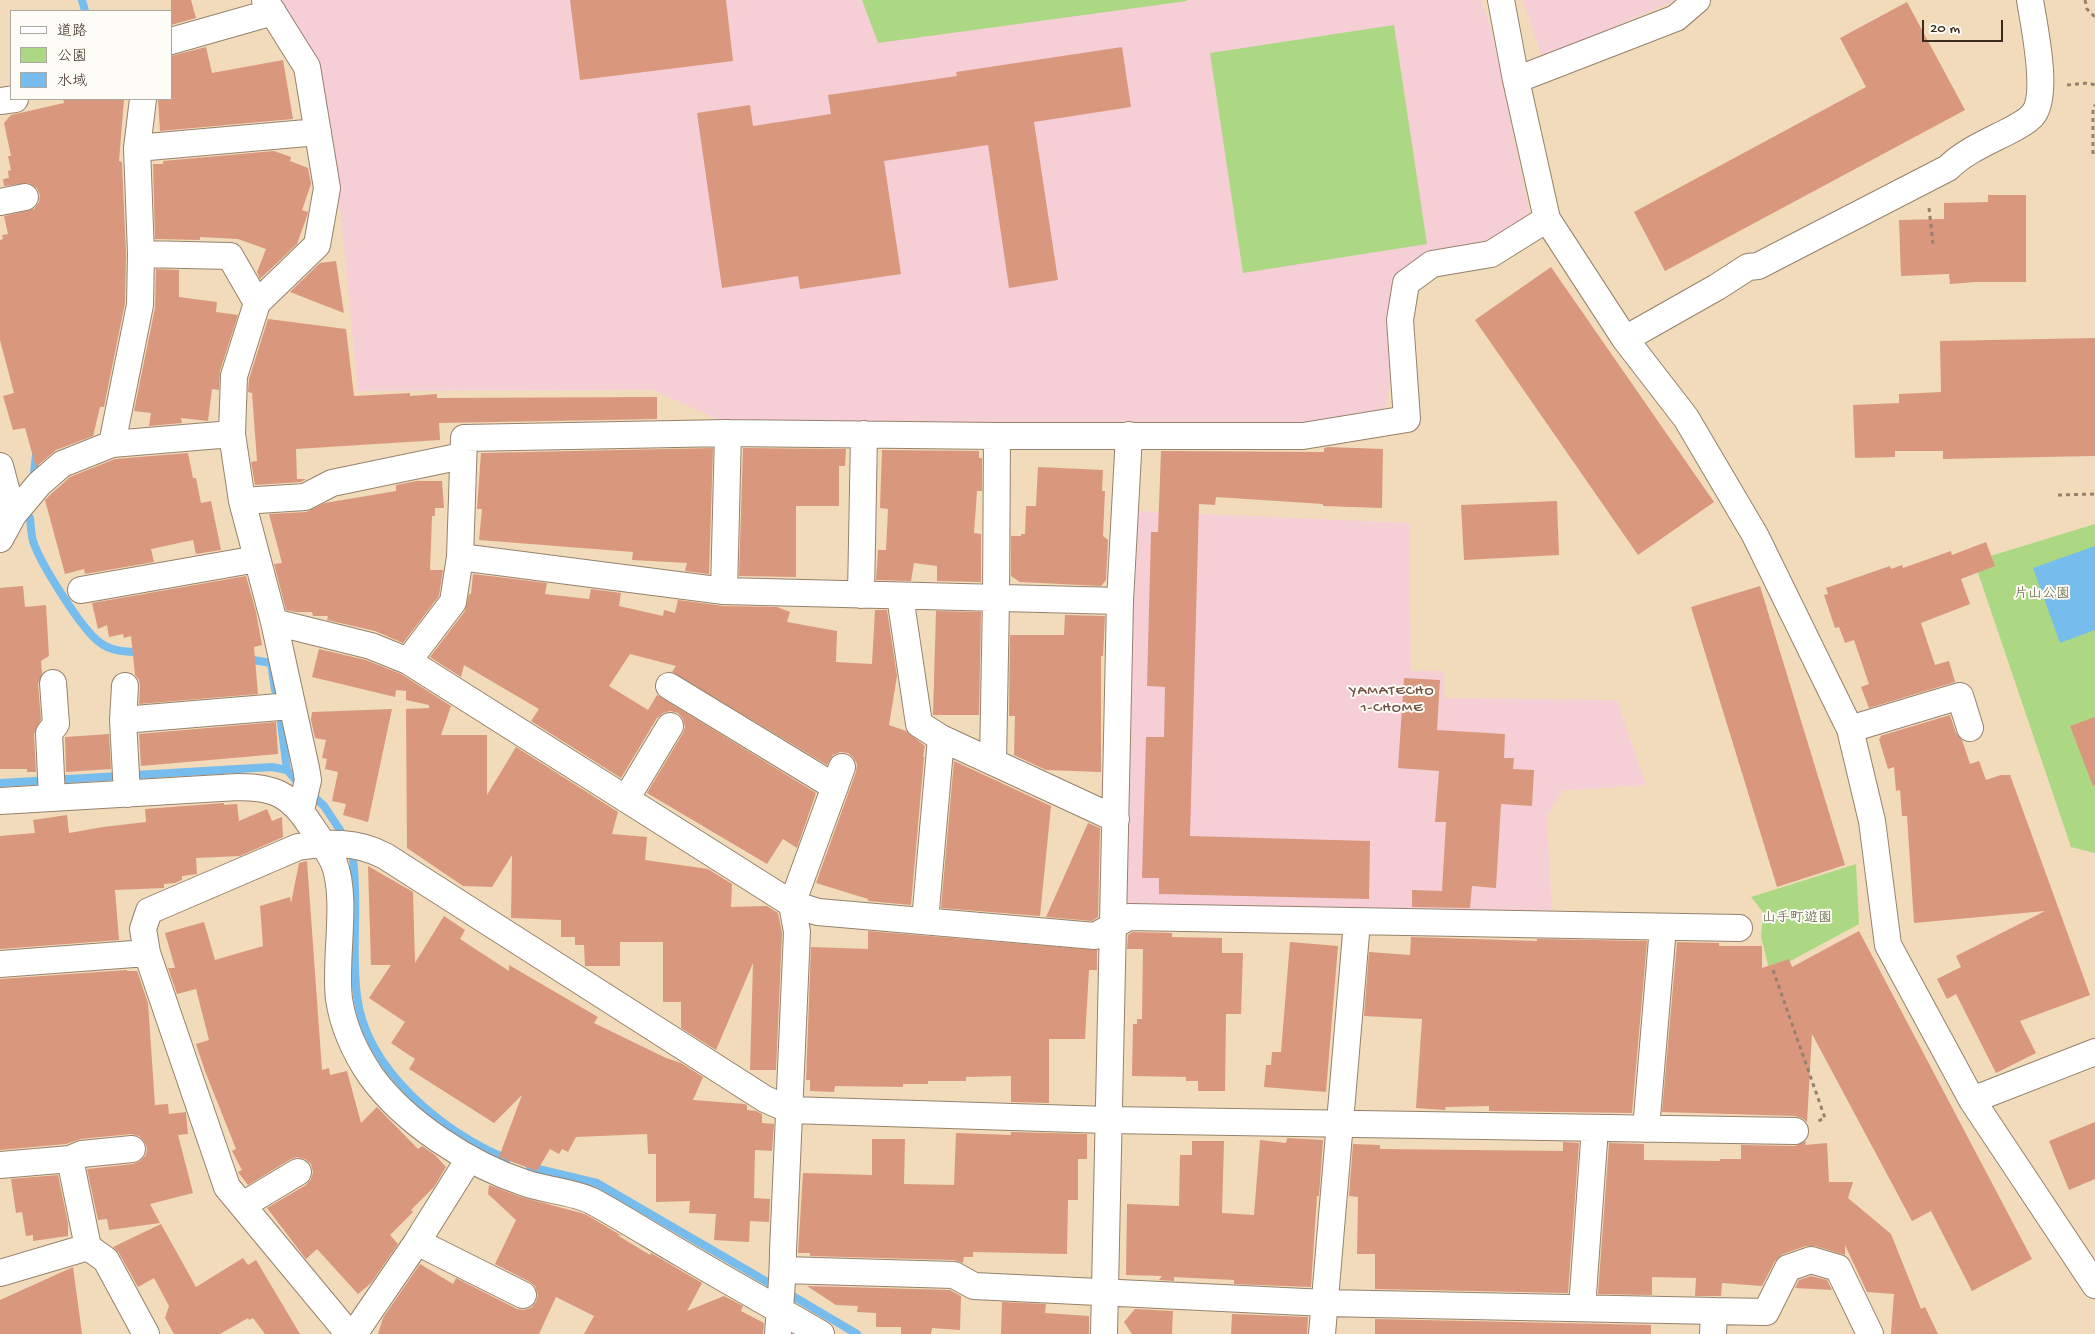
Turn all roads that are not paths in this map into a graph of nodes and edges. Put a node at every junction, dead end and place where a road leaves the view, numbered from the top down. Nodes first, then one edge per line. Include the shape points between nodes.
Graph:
1 (1501, 0) edge
2 (1697, 0) edge
3 (2030, 0) edge
4 (269, 6) edge
5 (172, 41) edge
6 (1516, 80) junction
7 (142, 100) edge
8 (318, 132) junction
9 (137, 148) junction
10 (1547, 220) junction
11 (141, 254) junction
12 (257, 303) junction
13 (1626, 339) junction
14 (728, 433) junction
15 (232, 434) junction
16 (864, 434) junction
17 (996, 436) junction
18 (1129, 436) junction
19 (112, 444) junction
20 (462, 456) junction
21 (0, 466) edge
22 (242, 501) junction
23 (13, 515) junction
24 (0, 538) edge
25 (460, 556) junction
26 (257, 559) junction
27 (80, 590) dead end
28 (724, 591) junction
29 (861, 595) junction
30 (900, 596) junction
31 (996, 599) junction
32 (1120, 601) junction
33 (274, 622) junction
34 (408, 661) junction
35 (54, 684) dead end
36 (125, 686) dead end
37 (669, 686) dead end
38 (291, 706) junction
39 (123, 720) junction
40 (670, 726) dead end
41 (1970, 728) dead end
42 (1850, 729) junction
43 (941, 738) junction
44 (992, 762) junction
45 (126, 780) junction
46 (51, 785) junction
47 (304, 796) junction
48 (626, 799) junction
49 (0, 802) edge
50 (1116, 819) junction
51 (322, 844) junction
52 (792, 904) junction
53 (925, 921) junction
54 (1357, 922) junction
55 (1112, 927) junction
56 (1663, 927) junction
57 (1739, 928) dead end
58 (147, 953) junction
59 (0, 964) edge
60 (2095, 1052) edge
61 (1972, 1100) junction
62 (790, 1110) junction
63 (1108, 1120) junction
64 (1340, 1124) junction
65 (1595, 1128) junction
66 (1646, 1129) junction
67 (1795, 1131) dead end
68 (132, 1149) dead end
69 (70, 1159) junction
70 (469, 1160) junction
71 (0, 1165) edge
72 (298, 1172) dead end
73 (243, 1205) junction
74 (417, 1242) junction
75 (88, 1247) junction
76 (0, 1273) edge
77 (2095, 1284) edge
78 (1106, 1293) junction
79 (523, 1295) dead end
80 (780, 1299) edge
81 (1325, 1303) junction
82 (1582, 1308) junction
83 (1714, 1323) edge
84 (146, 1334) edge
85 (349, 1334) edge
86 (354, 1334) edge
87 (821, 1334) edge
88 (1104, 1334) edge
89 (1322, 1334) edge
90 (1870, 1334) edge

1 - 6 street
2 - 6 street via 1676,18
3 - 13 street via 2040,59 2041,98 2033,115 1958,158 1948,168 1758,266 1748,267
4 - 5 street
4 - 8 street via 307,67
6 - 10 street
7 - 9 street
8 - 9 street
8 - 12 street via 327,188 318,245
9 - 11 street
10 - 13 street
10 - 18 street via 1491,254 1432,264 1406,283 1400,320 1407,419 1302,436
11 - 12 street via 230,256
11 - 19 street via 140,305
12 - 15 street via 234,376
13 - 42 street via 1686,418 1755,535
14 - 16 street
14 - 20 street via 464,438
14 - 28 street
15 - 19 street
15 - 22 street
16 - 17 street
16 - 29 street
17 - 18 street
17 - 31 street
18 - 32 street
19 - 23 street via 62,464 39,484
20 - 22 street via 332,483 304,496
20 - 25 street
21 - 23 street
22 - 26 street
23 - 24 street
25 - 28 street
25 - 34 street via 453,602
26 - 27 street
26 - 33 street
28 - 29 street
29 - 30 street
30 - 31 street
30 - 43 street via 919,724
31 - 32 street
31 - 44 street
32 - 50 street
33 - 34 street via 371,646
33 - 38 street
34 - 48 street
35 - 46 street via 56,724 49,733
36 - 39 street
37 - 52 street via 838,777
38 - 39 street
38 - 47 street
39 - 45 street
40 - 48 street
41 - 42 street via 1960,696
42 - 61 street via 1872,820 1888,945
43 - 44 street
43 - 53 street
44 - 50 street
45 - 46 street
45 - 47 street via 256,787
46 - 49 street
47 - 51 street
48 - 52 street
50 - 55 street
51 - 58 street via 298,847 149,911 143,929
51 - 62 street via 356,845 385,856 765,1099
51 - 70 street via 333,863 340,894 338,990 349,1033 372,1076 386,1092 422,1126
52 - 53 street via 818,912
52 - 62 street via 797,932
53 - 55 street via 1094,936
54 - 55 street via 1130,917
54 - 56 street
54 - 64 street
55 - 63 street
56 - 57 street
56 - 66 street
58 - 59 street
58 - 73 street via 228,1187
60 - 61 street
61 - 77 street
62 - 63 street
62 - 80 street
63 - 64 street
63 - 78 street
64 - 65 street
64 - 81 street
65 - 66 street
65 - 82 street
66 - 67 street
68 - 69 street via 82,1154
69 - 71 street
69 - 75 street
70 - 74 street
70 - 80 street via 522,1182 591,1201
72 - 73 street
73 - 85 street
74 - 79 street
74 - 86 street
75 - 76 street
75 - 84 street via 106,1260
78 - 80 street via 974,1286 954,1275
78 - 81 street
78 - 88 street
80 - 87 street
81 - 82 street
81 - 89 street
82 - 83 street
83 - 90 street via 1766,1312 1788,1268 1811,1260 1838,1268

